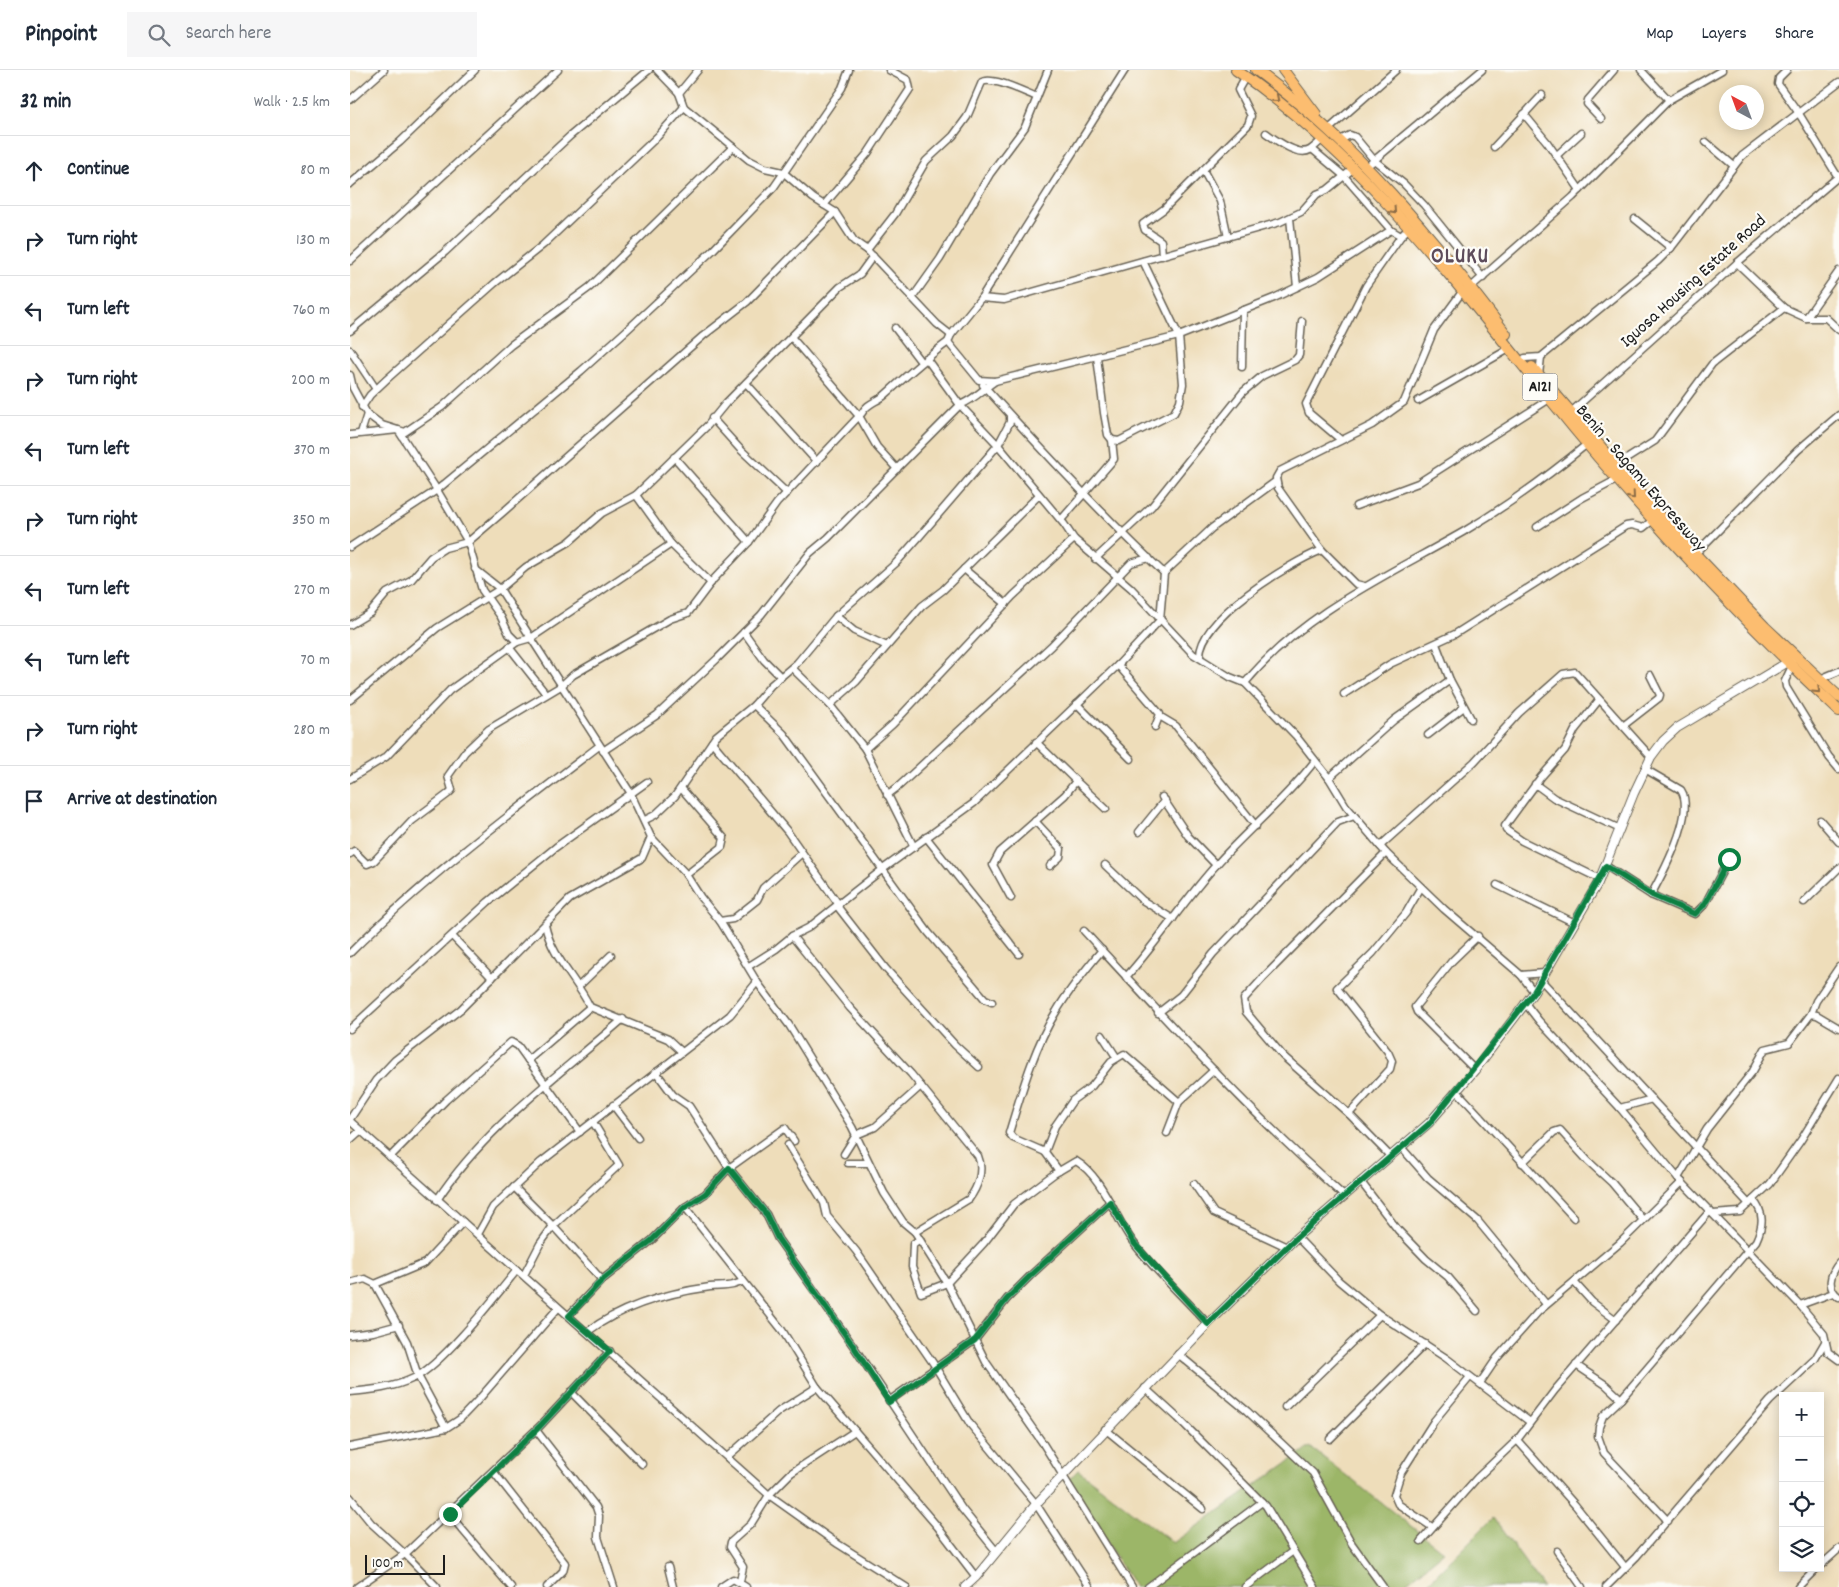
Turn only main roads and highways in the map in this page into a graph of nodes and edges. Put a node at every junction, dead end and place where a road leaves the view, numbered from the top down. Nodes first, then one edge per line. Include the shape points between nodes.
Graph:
1 (1236, 70) edge
2 (1256, 70) edge
3 (1283, 70) edge
4 (1326, 126) junction
5 (1467, 290) junction
6 (1553, 397) junction
7 (1672, 535) junction
8 (1793, 662) junction
9 (1839, 698) edge
10 (1839, 711) edge

1 -> 5 highway, Benin - Sagamu Expressway / A121 via 1265,90 1354,168
2 - 4 highway, A121
3 - 4 highway
4 - 5 highway, A121 via 1370,164
5 - 6 highway, Benin - Sagamu Expressway / A121 via 1510,349
5 - 6 highway, A121 via 1540,375
6 - 7 highway, A121 via 1571,412 1617,465
6 -> 7 highway, Benin - Sagamu Expressway / A121 via 1618,480 1653,520
7 - 8 highway, Benin - Sagamu Expressway / A121
7 - 8 highway, A121 via 1696,554
8 - 9 highway, A121 via 1820,679
8 -> 10 highway, Benin - Sagamu Expressway / A121

